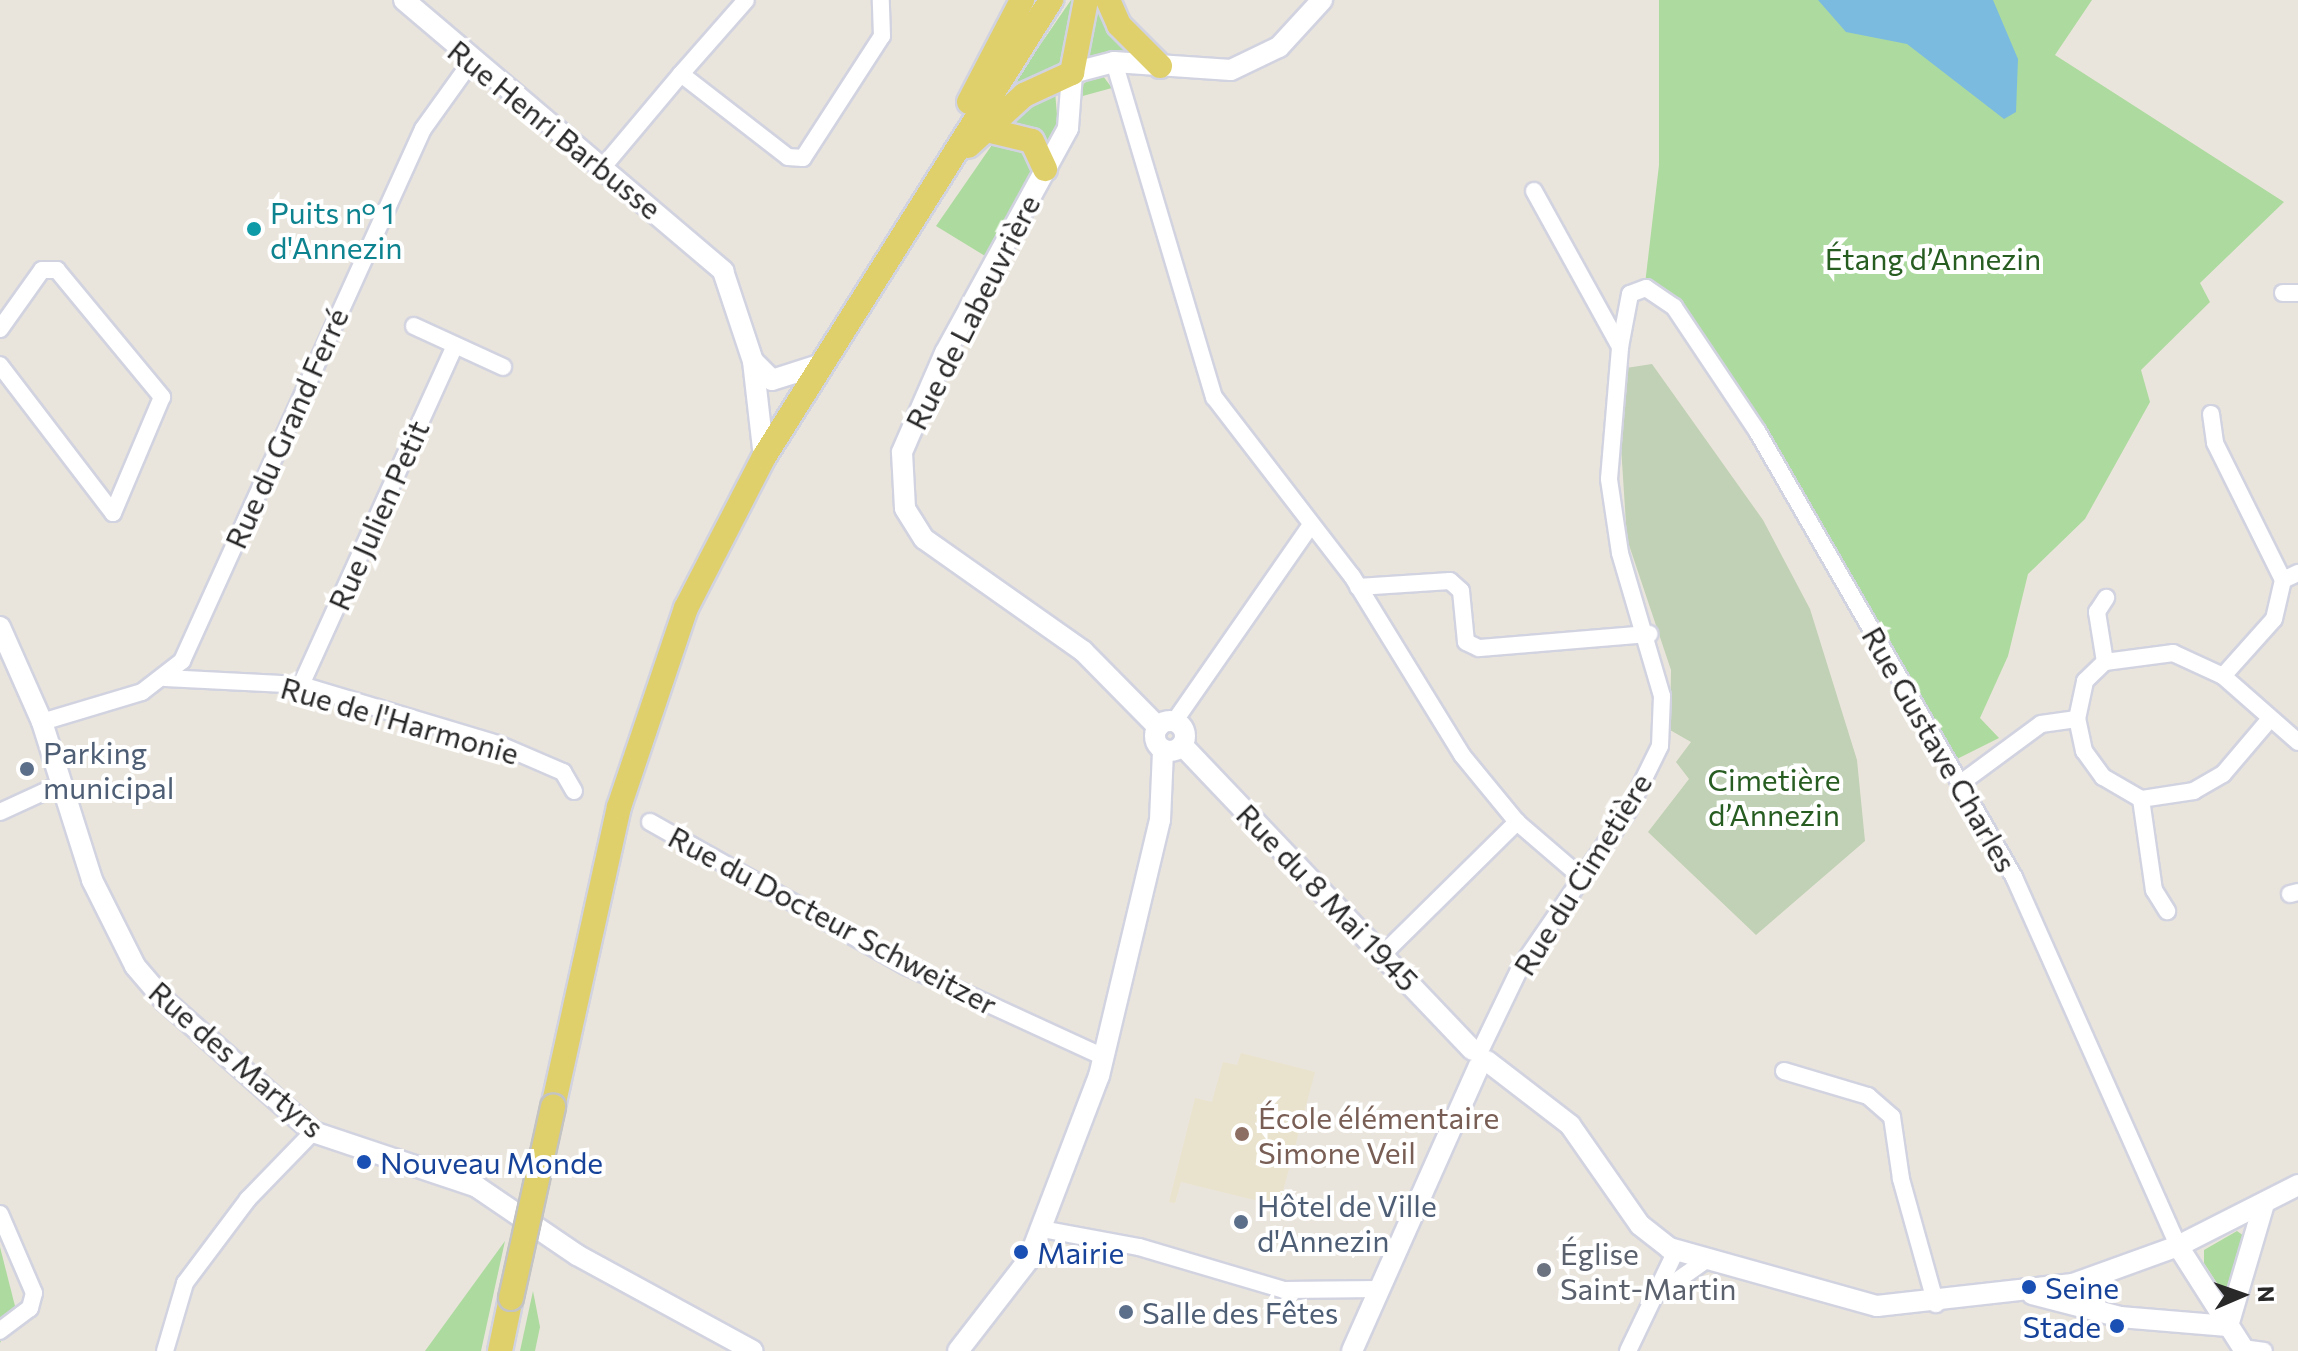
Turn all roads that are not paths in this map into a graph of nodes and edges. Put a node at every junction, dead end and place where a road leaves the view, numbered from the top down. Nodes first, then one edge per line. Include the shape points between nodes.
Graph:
1 (404, 0) edge
2 (746, 0) edge
3 (881, 0) edge
4 (1022, 0) edge
5 (1051, 0) edge
6 (1086, 0) edge
7 (1108, 0) edge
8 (1322, 0) edge
9 (471, 62) junction
10 (1114, 62) junction
11 (1160, 66) junction
12 (1072, 73) junction
13 (681, 74) junction
14 (987, 130) junction
15 (945, 167) junction
16 (602, 168) junction
17 (1045, 169) junction
18 (1534, 191) dead end
19 (1646, 288) joint
20 (414, 326) dead end
21 (0, 329) edge
22 (455, 345) junction
23 (1620, 347) junction
24 (753, 361) junction
25 (0, 365) edge
26 (819, 365) junction
27 (503, 367) dead end
28 (2211, 414) dead end
29 (764, 457) junction
30 (1311, 525) junction
31 (2291, 577) edge
32 (1358, 587) junction
33 (2106, 598) dead end
34 (0, 627) edge
35 (1649, 634) junction
36 (2105, 662) junction
37 (2223, 676) junction
38 (165, 678) junction
39 (301, 685) junction
40 (2077, 719) junction
41 (2269, 720) junction
42 (42, 722) junction
43 (1166, 724) junction
44 (2298, 742) edge
45 (1173, 747) junction
46 (1961, 783) junction
47 (61, 784) junction
48 (574, 791) dead end
49 (2141, 799) junction
50 (0, 812) edge
51 (650, 822) dead end
52 (1517, 822) junction
53 (1581, 877) junction
54 (2167, 911) dead end
55 (1382, 955) junction
56 (1480, 1056) junction
57 (1104, 1057) junction
58 (1784, 1071) dead end
59 (313, 1132) junction
60 (2298, 1185) edge
61 (2264, 1204) junction
62 (0, 1214) edge
63 (2235, 1218) junction
64 (1042, 1229) junction
65 (2255, 1231) junction
66 (2178, 1246) junction
67 (1690, 1255) junction
68 (1378, 1289) junction
69 (1658, 1294) junction
70 (2032, 1294) junction
71 (1936, 1304) junction
72 (2228, 1326) junction
73 (0, 1331) edge
74 (2244, 1350) edge
75 (165, 1351) edge
76 (500, 1351) edge
77 (753, 1351) edge
78 (958, 1351) edge
79 (1352, 1351) edge
80 (1628, 1351) edge
81 (2264, 1351) edge

1 - 9 street, Rue Henri Barbusse
2 - 13 street
3 - 13 street via 882,36 803,158 788,157
4 - 15 main road via 946,144
5 - 15 main road
6 - 12 main road
7 - 11 main road via 1119,25
8 - 11 street via 1298,31 1259,59 1196,73
9 - 16 street, Rue Henri Barbusse
9 - 38 street, Rue du Grand Ferré via 423,129 182,661
10 - 11 street
10 - 12 street
10 - 30 street via 1208,383
12 - 14 main road via 1024,95
12 - 17 street, Rue de Labeuvrière via 1068,128
13 - 16 street
14 - 15 main road
14 - 17 main road via 1032,141
15 - 26 main road
16 - 24 street, Rue Henri Barbusse via 708,255 730,286
17 - 43 street, Rue de Labeuvrière via 945,353 902,452 905,508 950,562 1083,651
18 - 23 street
19 - 23 street, Rue du Cimetière via 1630,294
19 - 46 street, Rue Gustave Charles via 1674,307 1757,431
20 - 22 street
21 - 25 street via 42,270 57,270 162,397 113,513
22 - 27 street
22 - 39 street, Rue Julien Petit
23 - 35 street, Rue du Cimetière via 1609,479 1620,553
24 - 26 street via 772,380
24 - 29 street, Rue Henri Barbusse
26 - 29 main road
28 - 31 street via 2215,443
29 - 76 main road, bridge via 686,608 619,807
30 - 32 street
30 - 43 street
31 - 37 street via 2274,619
32 - 35 street via 1450,581 1461,591 1466,642 1479,648
32 - 52 street via 1431,713
33 - 36 street via 2097,612
34 - 42 street, Rue des Martyrs
35 - 53 street, Rue du Cimetière via 1662,696 1660,746 1633,803
36 - 37 street via 2173,653
36 - 40 street via 2085,681
37 - 41 street
38 - 39 street, Rue de l'Harmonie
38 - 42 street
39 - 48 street, Rue de l'Harmonie via 498,744 563,772
40 - 46 street via 2041,724
40 - 49 street via 2084,751 2103,777
41 - 44 street
41 - 49 street via 2223,774 2194,791
42 - 47 street, Rue des Martyrs
43 - 45 street
45 - 55 street, Rue du 8 Mai 1945
45 - 57 street
46 - 66 street, Rue Gustave Charles via 2014,877
47 - 50 street
47 - 59 street, Rue des Martyrs via 92,880 143,978
49 - 54 street via 2154,890
51 - 57 street, Rue du Docteur Schweitzer via 906,966
52 - 53 street
52 - 55 street
53 - 56 street, Rue du Cimetière via 1520,968
55 - 56 street, Rue du 8 Mai 1945
56 - 67 street, Rue du 8 Mai 1945 via 1570,1125 1640,1225
56 - 68 street
57 - 64 street
58 - 71 street via 1868,1096 1892,1117 1901,1179
59 - 75 street via 248,1199 185,1283
59 - 77 street, Rue des Martyrs via 477,1187 589,1261
60 - 61 street
61 - 63 street
61 - 65 street
62 - 73 street via 34,1293 30,1308
63 - 65 street
63 - 66 street
64 - 68 street via 1139,1247 1284,1290
64 - 78 street via 1013,1285
65 - 72 street
66 - 70 street
66 - 72 street
67 - 69 street
67 - 69 street via 1679,1277
67 - 71 street via 1877,1306
68 - 79 street
69 - 80 street
70 - 71 street
70 - 72 street via 2120,1317
72 - 74 street
74 - 81 street

